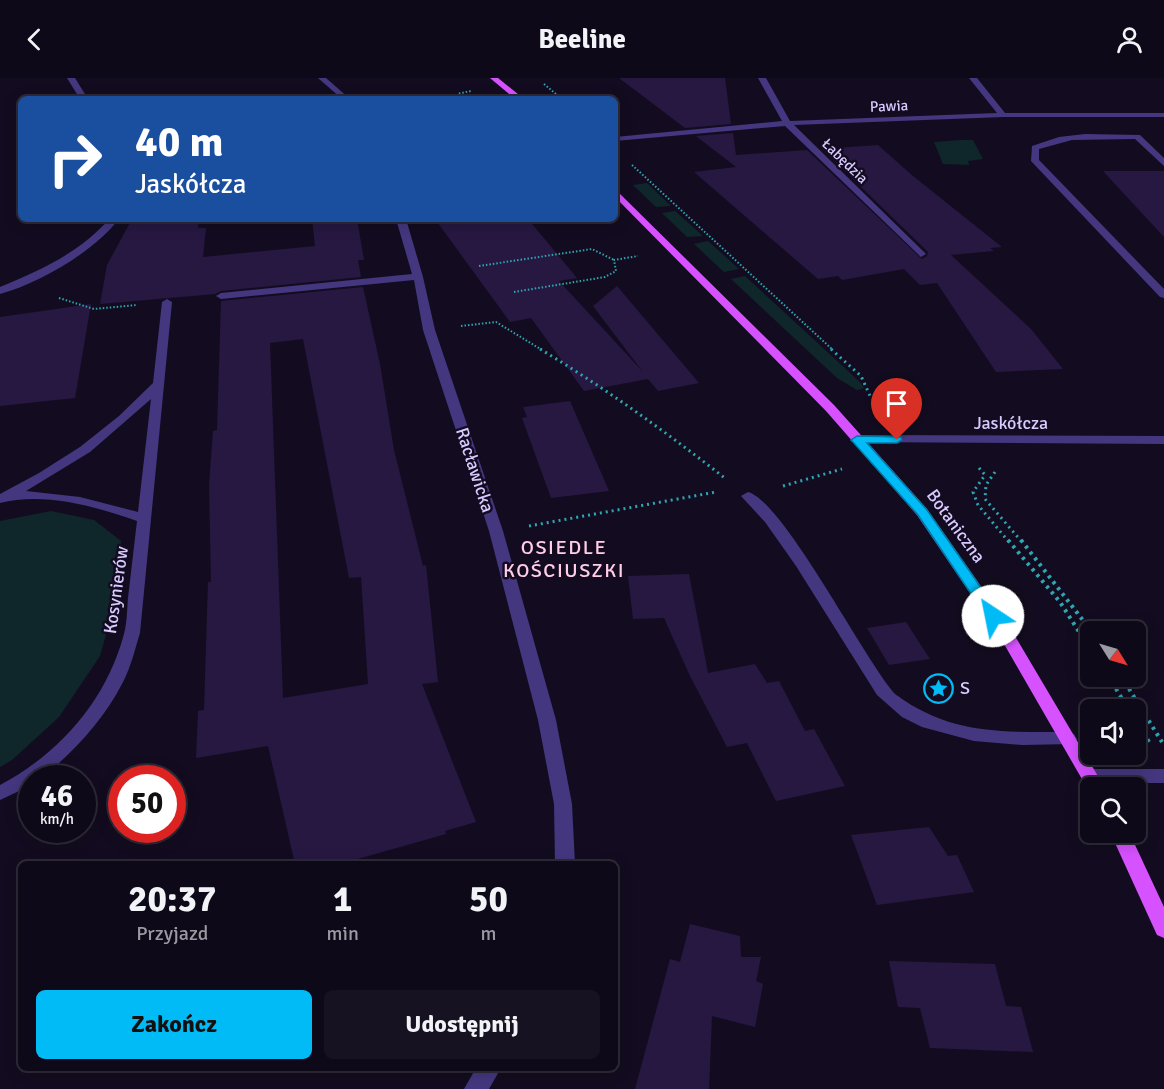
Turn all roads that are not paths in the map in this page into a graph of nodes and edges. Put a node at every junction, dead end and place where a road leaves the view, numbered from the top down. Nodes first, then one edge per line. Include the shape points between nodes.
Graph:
1 (71, 78) edge
2 (322, 78) edge
3 (494, 78) edge
4 (762, 78) edge
5 (973, 78) edge
6 (82, 96) edge
7 (343, 96) edge
8 (516, 96) edge
9 (1002, 115) junction
10 (1164, 116) edge
11 (788, 123) junction
12 (618, 139) edge
13 (1164, 163) edge
14 (618, 195) edge
15 (111, 222) edge
16 (402, 222) edge
17 (921, 255) dead end
18 (418, 277) junction
19 (0, 291) edge
20 (1164, 295) edge
21 (221, 296) dead end
22 (167, 302) dead end
23 (158, 384) junction
24 (857, 440) junction
25 (1164, 440) edge
26 (743, 492) road end
27 (4, 497) edge
28 (145, 519) junction
29 (1068, 739) junction
30 (1164, 776) edge
31 (1090, 777) edge
32 (1146, 778) edge
33 (0, 794) edge
34 (1124, 843) edge
35 (565, 861) edge
36 (1164, 929) edge
37 (488, 1071) edge
38 (475, 1089) edge

1 - 6 street
2 - 7 street
3 - 8 main road
4 - 11 street, Łabędzia
5 - 9 street
9 - 10 street, Pawia
9 - 11 street, Pawia
11 - 12 street, Pawia
11 - 17 street, Łabędzia
13 - 20 street via 1137,137 1076,137 1049,141 1035,148 1035,161
14 - 24 main road, Botaniczna via 831,408
15 - 19 street via 88,243 53,265
16 - 18 street, Racławicka
18 - 21 street
18 - 35 street, Racławicka via 429,330 496,531 547,720 563,804
22 - 23 street, Kosynierów
23 - 27 street via 102,438 58,469
23 - 28 street, Kosynierów
24 - 25 street, Jaskółcza
24 - 29 main road, Botaniczna via 922,512 1006,635
26 - 29 street via 765,511 895,702 926,721 959,732 1005,738
27 - 28 street via 76,498
28 - 33 street, Kosynierów via 132,633 116,680 85,728 61,752 34,775
29 - 31 main road, Botaniczna
30 - 32 street
34 - 36 main road
37 - 38 street

